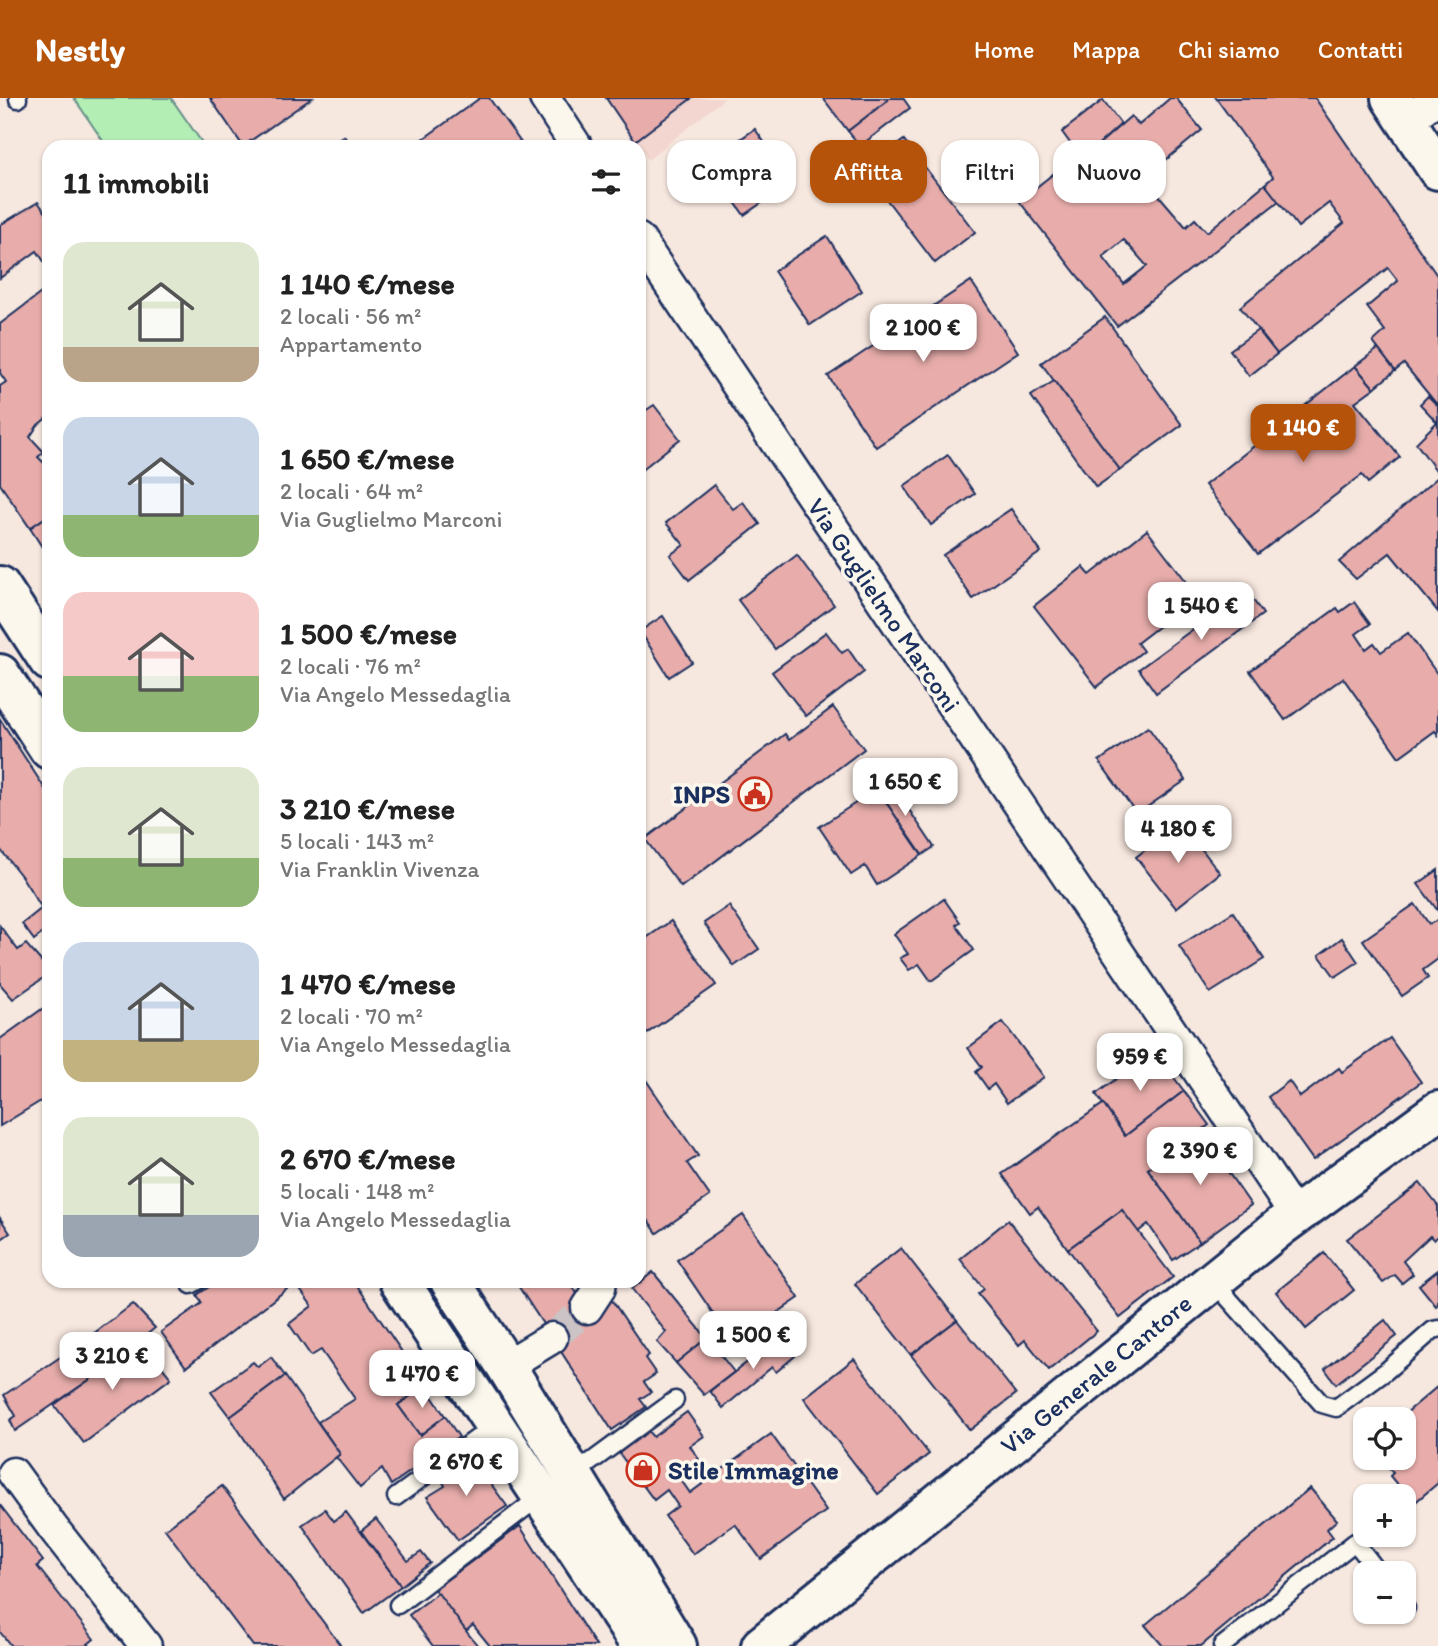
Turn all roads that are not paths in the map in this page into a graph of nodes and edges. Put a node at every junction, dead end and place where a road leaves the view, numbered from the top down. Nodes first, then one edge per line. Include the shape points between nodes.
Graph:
1 (545, 98) edge
2 (1437, 98) edge
3 (1399, 109) edge
4 (572, 140) edge
5 (1438, 170) edge
6 (646, 249) edge
7 (0, 586) edge
8 (42, 650) edge
9 (0, 674) edge
10 (42, 738) edge
11 (1438, 1111) edge
12 (1294, 1216) junction
13 (1212, 1280) junction
14 (405, 1288) edge
15 (455, 1288) edge
16 (600, 1288) edge
17 (587, 1308) tunnel mouth
18 (1438, 1329) edge
19 (552, 1338) tunnel mouth
20 (506, 1366) junction
21 (675, 1400) dead end
22 (495, 1425) junction
23 (13, 1473) dead end
24 (573, 1475) junction
25 (541, 1496) junction
26 (396, 1497) dead end
27 (1370, 1561) edge
28 (398, 1605) dead end
29 (146, 1646) edge
30 (641, 1646) edge
31 (677, 1646) edge
32 (761, 1646) edge
33 (1222, 1646) edge

1 - 4 street
2 - 3 street
3 - 5 main road
6 - 12 street, Via Guglielmo Marconi
7 - 8 main road
9 - 10 main road
11 - 12 main road, Via Generale Cantore
12 - 13 main road, Via Generale Cantore
13 - 18 lane via 1322,1404 1336,1408
13 - 32 main road, Via Generale Cantore
14 - 22 main road
15 - 20 main road
16 - 17 street
19 - 20 street
20 - 24 main road
21 - 24 lane
22 - 25 main road
22 - 26 lane
23 - 29 street
24 - 31 main road
25 - 28 lane
25 - 30 main road
27 - 33 lane via 1355,1542

